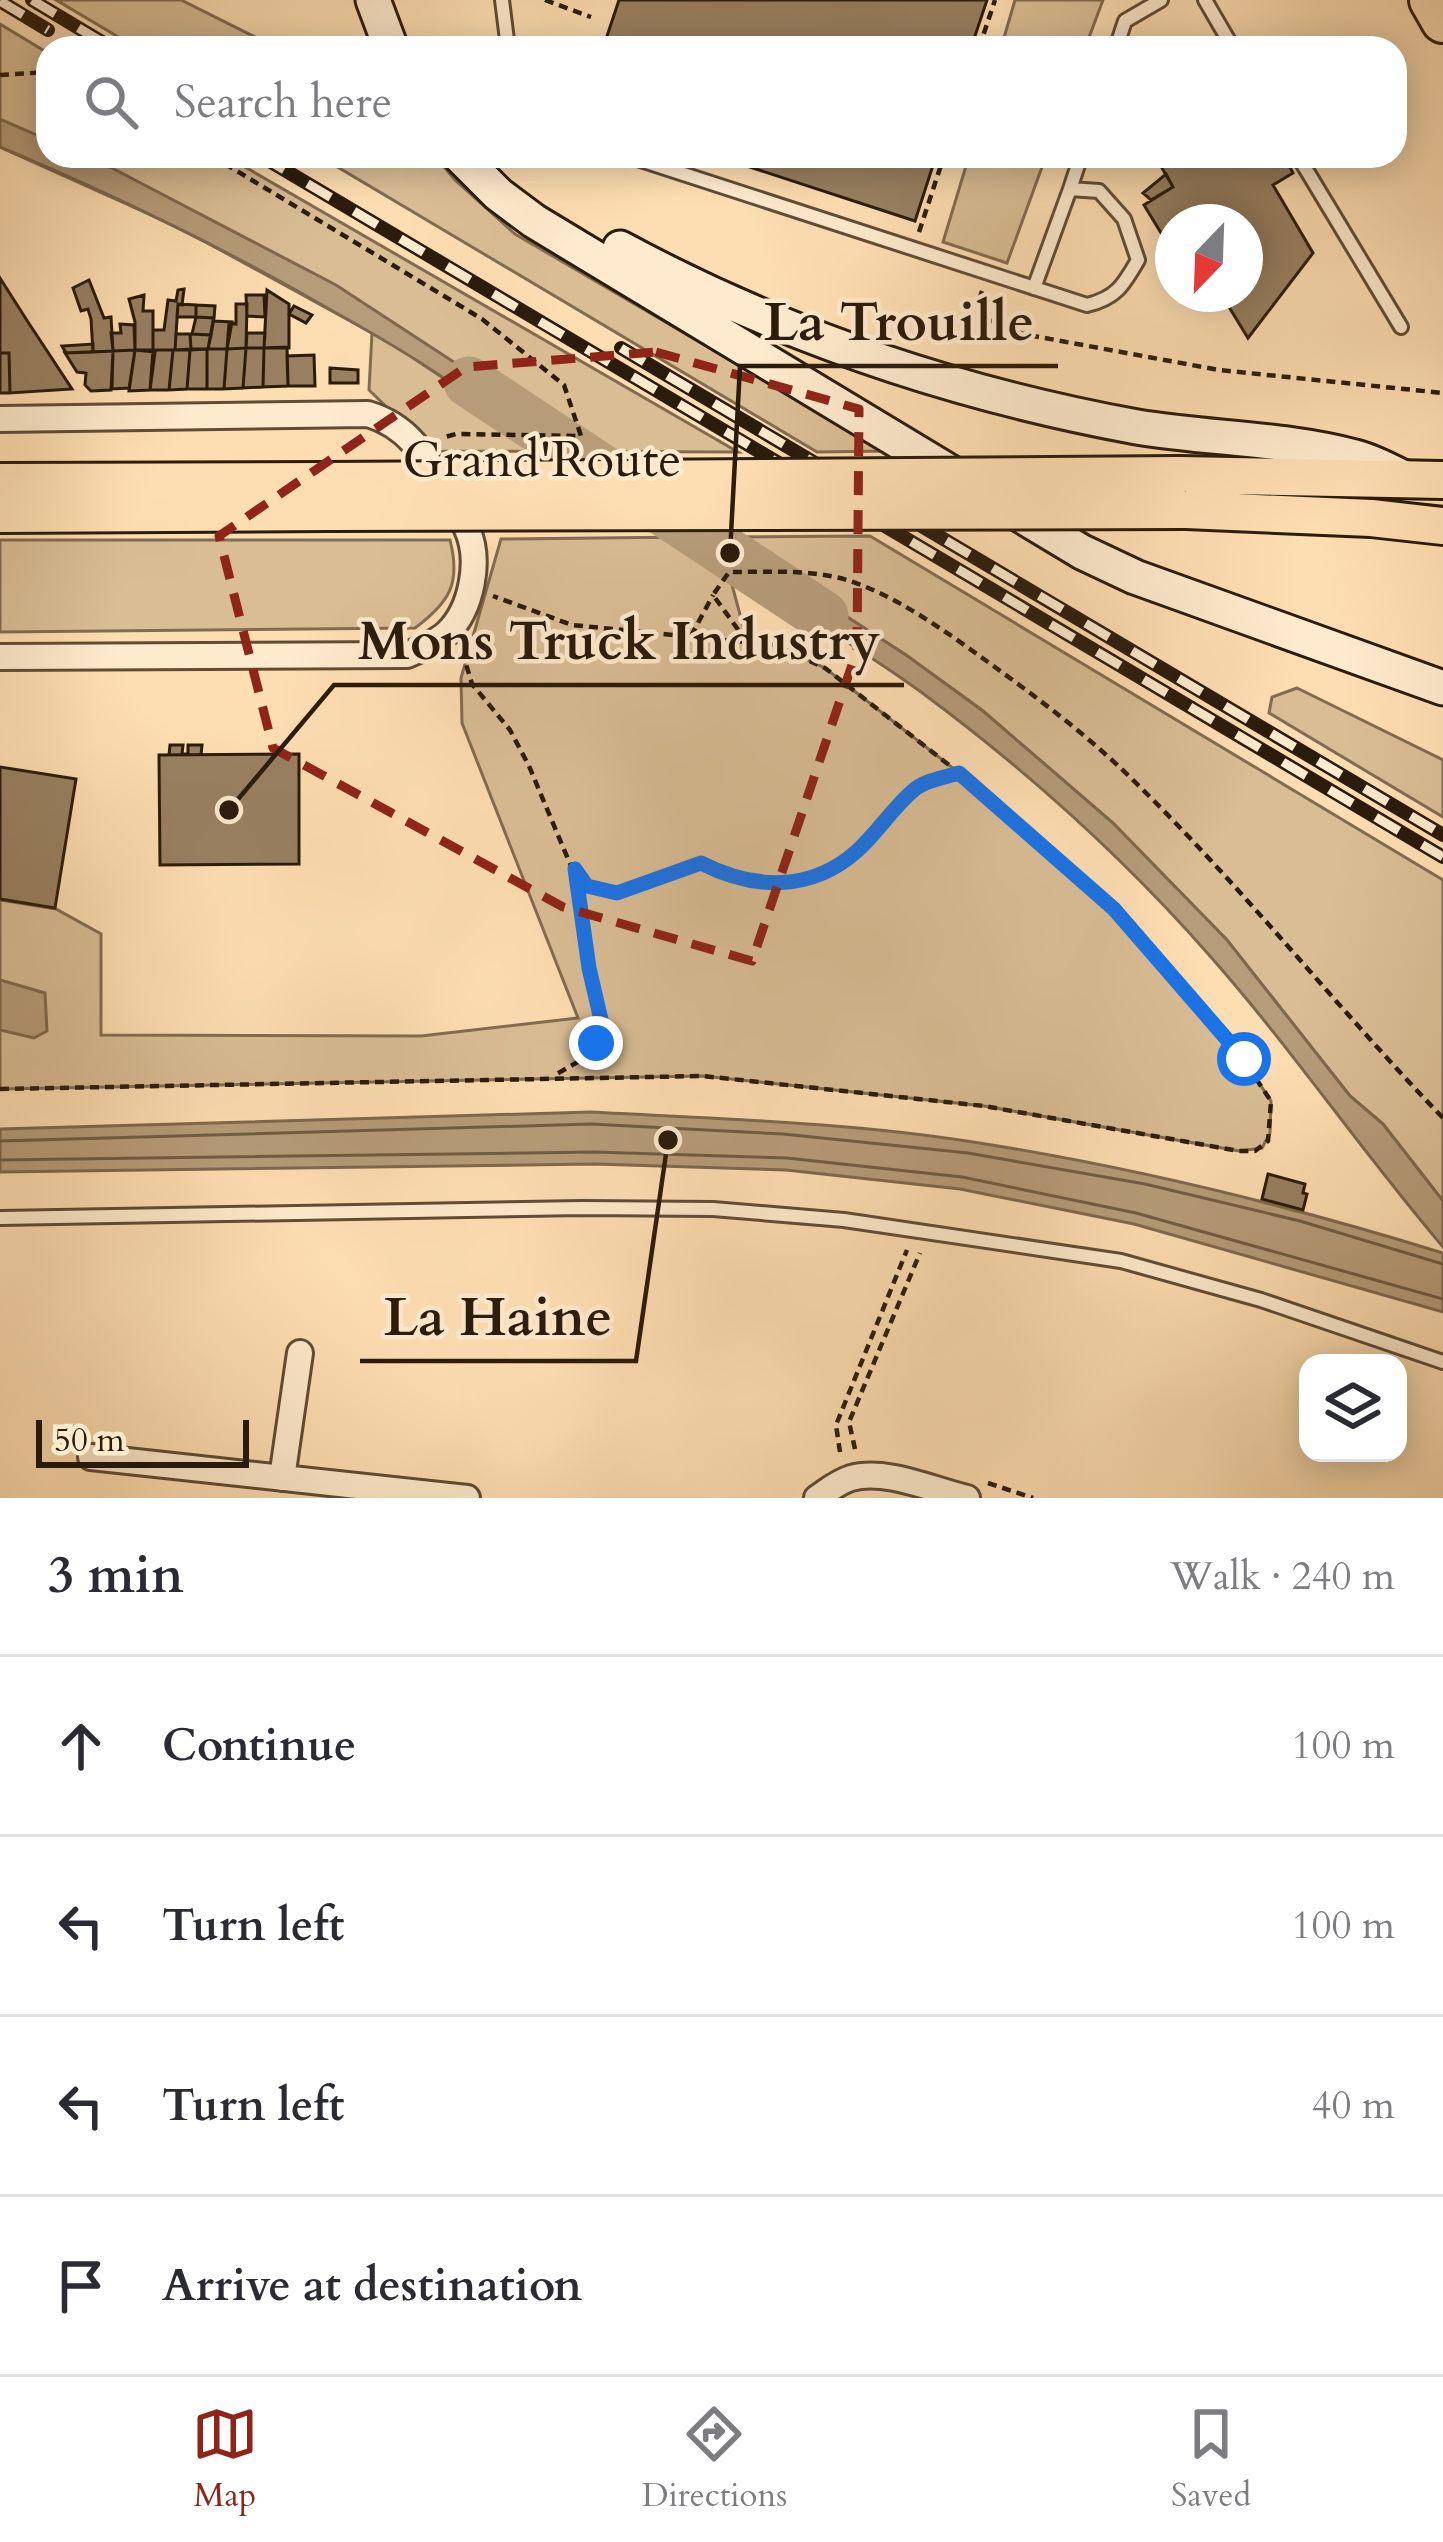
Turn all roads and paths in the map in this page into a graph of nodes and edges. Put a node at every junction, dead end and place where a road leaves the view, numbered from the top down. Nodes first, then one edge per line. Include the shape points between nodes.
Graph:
1 (373, 0) edge
2 (502, 0) edge
3 (545, 0) edge
4 (995, 0) edge
5 (1161, 0) edge
6 (1205, 0) edge
7 (1431, 0) edge
8 (591, 17) dead end
9 (1443, 21) edge
10 (386, 36) edge
11 (506, 36) edge
12 (984, 36) edge
13 (1120, 36) edge
14 (1226, 36) edge
15 (36, 73) edge
16 (0, 75) edge
17 (232, 168) edge
18 (472, 168) edge
19 (503, 168) edge
20 (665, 168) edge
21 (940, 168) edge
22 (1077, 168) edge
23 (1305, 168) edge
24 (1070, 190) junction
25 (913, 248) junction
26 (988, 273) junction
27 (1034, 288) junction
28 (1401, 327) dead end
29 (1443, 393) edge
30 (0, 419) edge
31 (421, 449) junction
32 (1425, 479) edge
33 (0, 482) edge
34 (1183, 493) junction
35 (328, 496) junction
36 (0, 514) edge
37 (1443, 526) edge
38 (470, 587) junction
39 (713, 595) junction
40 (448, 632) junction
41 (691, 636) junction
42 (747, 641) junction
43 (0, 657) edge
44 (1443, 688) edge
45 (959, 773) junction
46 (575, 869) junction
47 (552, 1077) junction
48 (0, 1089) edge
49 (1443, 1118) edge
50 (0, 1218) edge
51 (922, 1231) junction
52 (300, 1353) dead end
53 (1443, 1362) edge
54 (91, 1457) dead end
55 (857, 1462) dead end
56 (842, 1463) dead end
57 (282, 1478) junction
58 (467, 1498) edge
59 (817, 1498) edge
60 (967, 1498) edge

1 - 10 street
2 - 11 lane
3 - 8 path
4 - 12 path
5 - 13 lane via 1125,21
6 - 14 lane
7 - 9 highway
15 - 16 path
17 - 31 path via 482,319 564,385 581,436 456,434
18 - 44 street via 534,221 1082,552
19 - 32 street via 531,194 657,268 864,356 1039,406 1358,457
20 - 25 lane
21 - 25 path
22 - 24 lane
23 - 28 lane
24 - 27 lane
24 - 27 lane via 1099,191 1124,219 1138,260 1109,300 1087,305
25 - 26 lane
26 - 27 lane
26 - 29 path via 980,297 989,320 1023,334 1219,370
30 - 31 street via 353,412 391,421
31 - 38 street via 468,530
32 - 34 main road, Grand'Route
33 - 35 main road, Grand'Route
34 - 35 main road, Grand'Route, bridge
34 - 37 main road, Grand'Route
35 - 36 main road, Grand'Route
38 - 40 street
38 - 41 path via 572,625
39 - 41 path
39 - 42 path
39 - 49 path via 729,572 797,571 846,580 953,637 1132,779
40 - 43 street via 407,656
40 - 46 path via 466,656 472,684 510,730
41 - 42 path
42 - 45 path via 825,668
45 - 46 path via 918,787 854,854 813,879 778,885 731,878 701,863 617,893 587,886
45 - 47 path via 1114,909 1244,1059 1270,1101 1262,1148 723,1078
46 - 47 path via 602,1024 583,1059
47 - 48 path
50 - 51 lane via 670,1208
51 - 53 lane via 1120,1261
51 - 55 path via 850,1422
51 - 56 path via 836,1425
52 - 57 street
54 - 57 street
57 - 58 street
59 - 60 street via 859,1476

